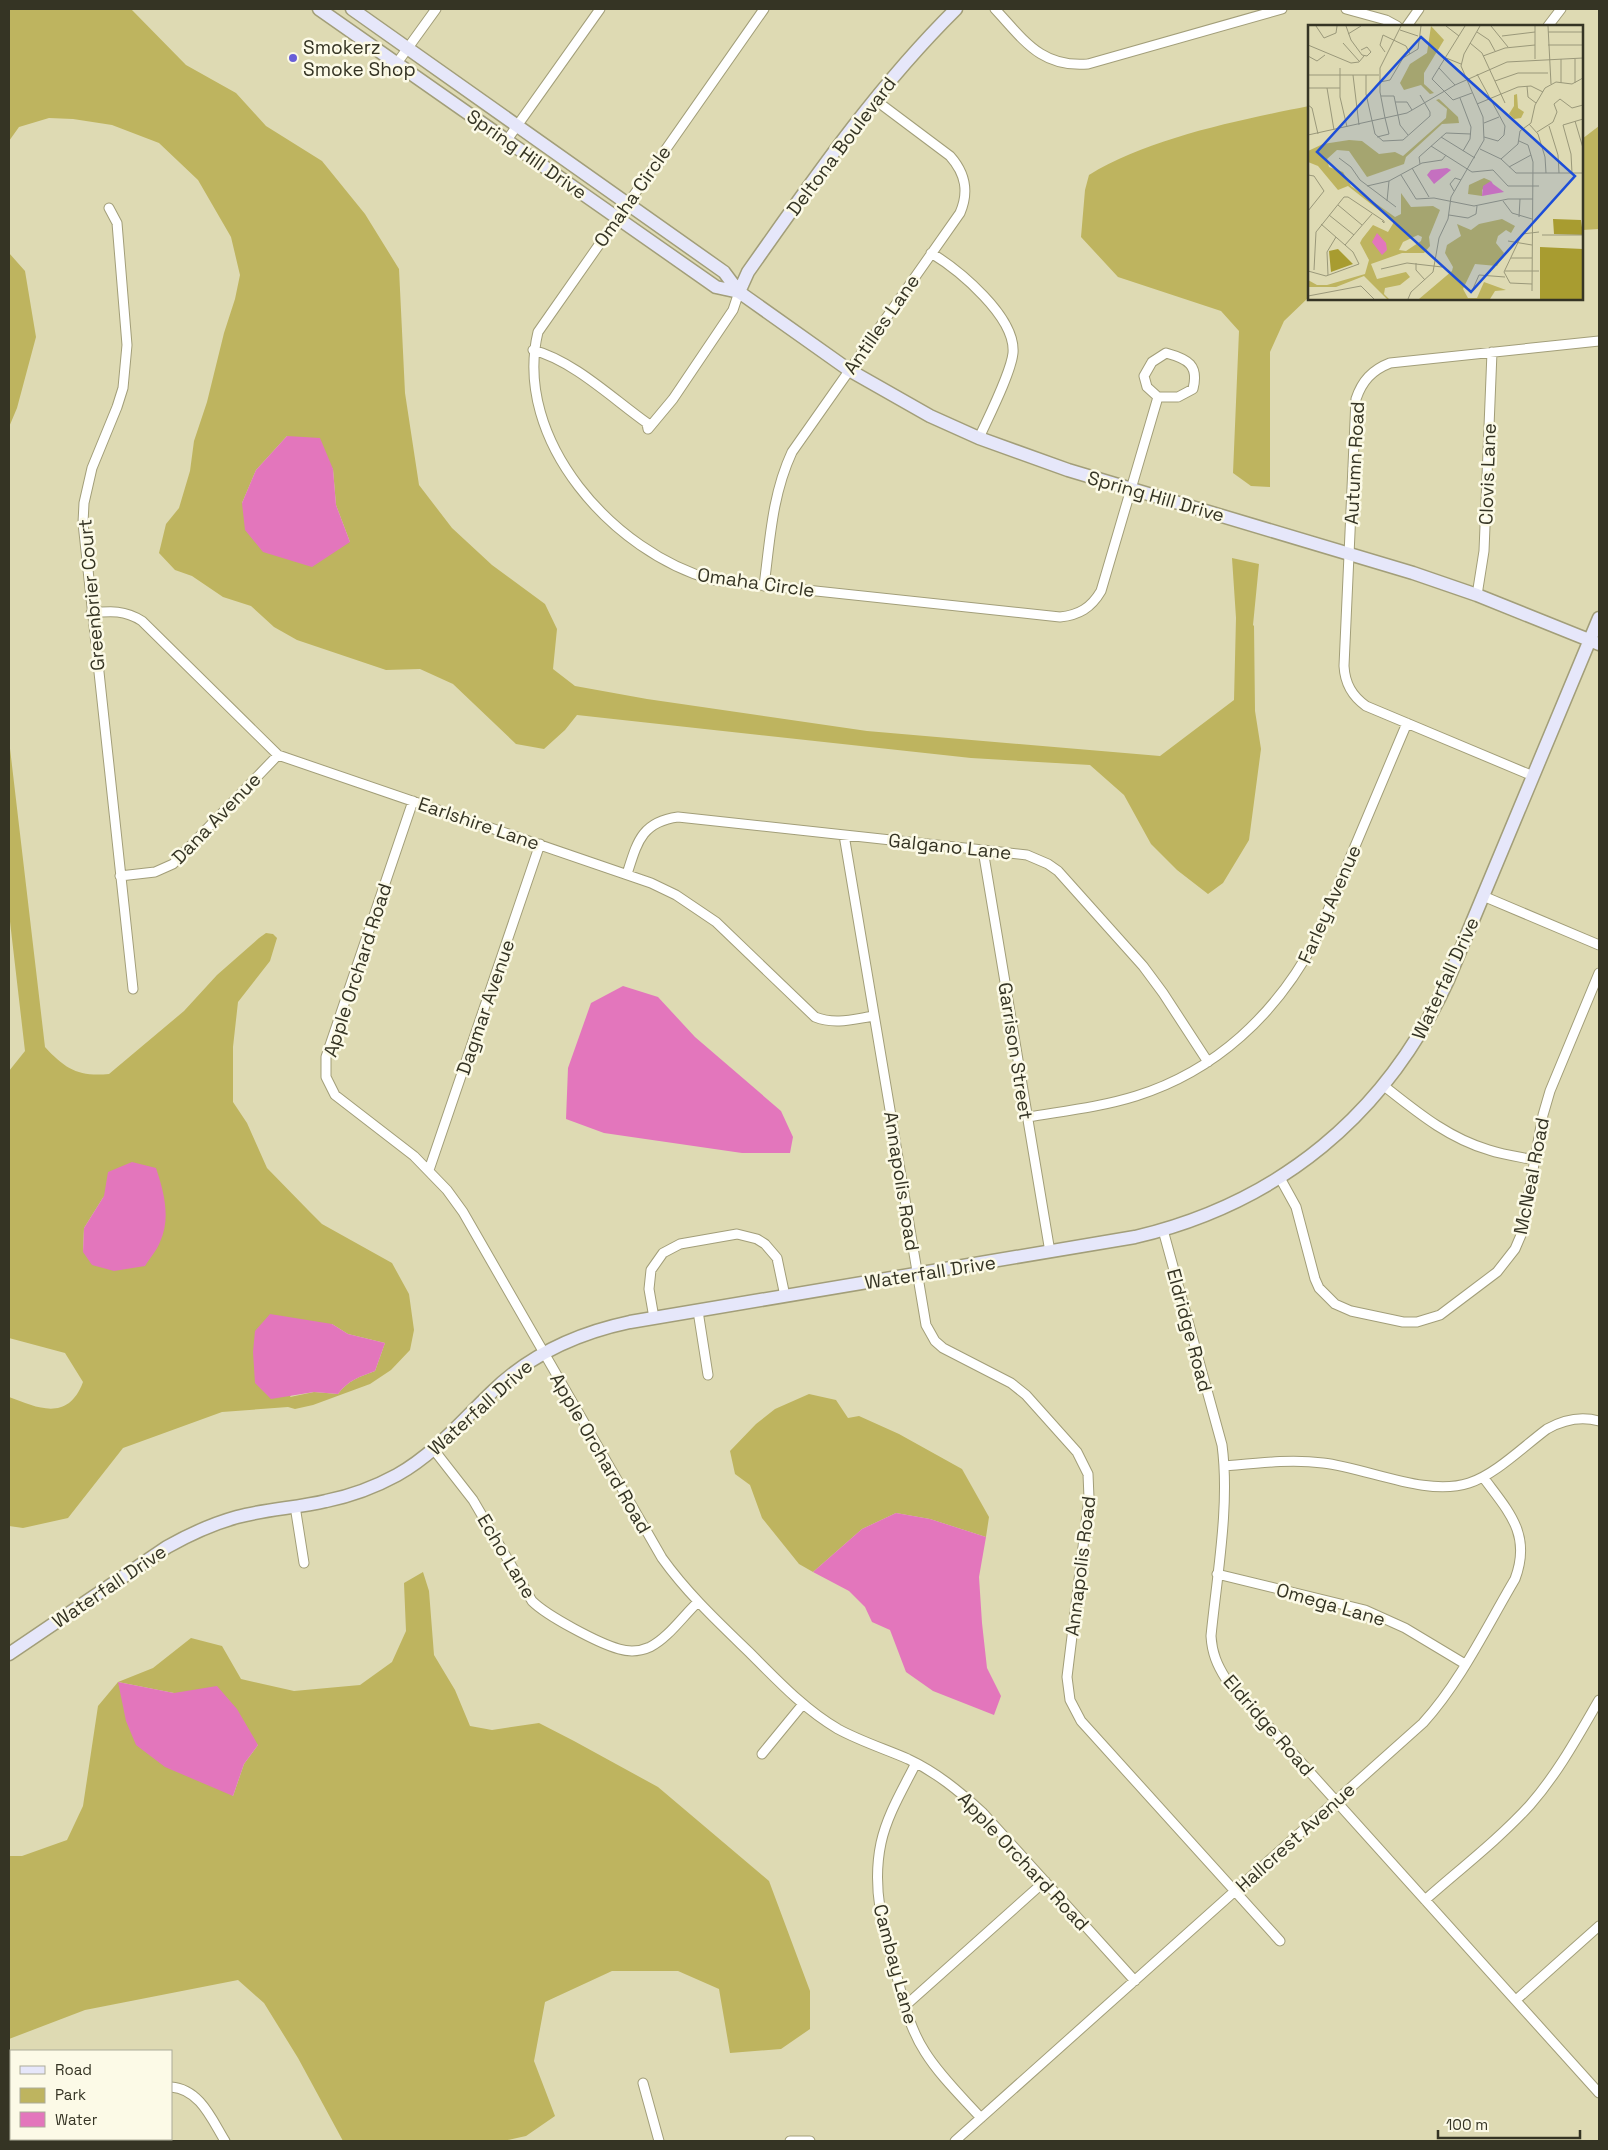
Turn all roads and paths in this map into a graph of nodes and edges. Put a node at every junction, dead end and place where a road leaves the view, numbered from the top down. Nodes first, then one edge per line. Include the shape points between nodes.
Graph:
1 (319, 9) edge
2 (352, 9) edge
3 (436, 9) edge
4 (600, 9) edge
5 (764, 9) edge
6 (956, 9) edge
7 (995, 9) edge
8 (1282, 9) edge
9 (1346, 9) edge
10 (1419, 9) edge
11 (1562, 9) edge
12 (1395, 25) edge
13 (1408, 25) edge
14 (1549, 25) edge
15 (408, 48) junction
16 (397, 64) junction
17 (874, 99) junction
18 (518, 125) junction
19 (507, 140) junction
20 (626, 203) junction
21 (109, 208) dead end
22 (617, 218) junction
23 (932, 253) junction
24 (739, 292) junction
25 (1599, 341) edge
26 (533, 350) junction
27 (1492, 352) junction
28 (849, 370) junction
29 (1158, 397) junction
30 (980, 438) junction
31 (1131, 489) junction
32 (1349, 553) junction
33 (764, 586) junction
34 (1477, 595) junction
35 (91, 613) junction
36 (1599, 618) edge
37 (1594, 642) edge
38 (1407, 723) junction
39 (278, 755) junction
40 (1533, 776) junction
41 (413, 801) junction
42 (844, 835) junction
43 (540, 844) junction
44 (983, 850) junction
45 (627, 874) junction
46 (120, 876) junction
47 (1483, 896) junction
48 (1599, 945) edge
49 (1599, 973) edge
50 (133, 989) dead end
51 (874, 1016) junction
52 (1208, 1062) junction
53 (1384, 1086) junction
54 (1028, 1117) junction
55 (1535, 1160) junction
56 (429, 1170) junction
57 (1280, 1178) junction
58 (1163, 1230) junction
59 (1050, 1252) junction
60 (918, 1274) junction
61 (785, 1296) junction
62 (698, 1311) junction
63 (654, 1318) junction
64 (544, 1353) junction
65 (708, 1375) dead end
66 (1599, 1421) edge
67 (434, 1450) junction
68 (1225, 1466) junction
69 (1483, 1477) junction
70 (295, 1506) junction
71 (304, 1563) dead end
72 (1217, 1574) junction
73 (698, 1602) junction
74 (9, 1654) edge
75 (1465, 1664) junction
76 (1599, 1700) edge
77 (803, 1704) junction
78 (762, 1754) dead end
79 (916, 1763) junction
80 (1336, 1801) junction
81 (1045, 1881) junction
82 (1235, 1891) junction
83 (1425, 1900) junction
84 (1599, 1926) edge
85 (1280, 1941) dead end
86 (1135, 1981) junction
87 (1516, 2000) junction
88 (905, 2006) junction
89 (643, 2083) dead end
90 (172, 2086) edge
91 (1599, 2093) edge
92 (981, 2118) junction
93 (225, 2141) edge
94 (659, 2141) edge
95 (790, 2141) edge
96 (810, 2141) edge
97 (955, 2141) edge

1 - 16 main road, Spring Hill Drive
2 - 15 main road, Spring Hill Drive
3 - 15 street
4 - 18 street
5 - 20 street, Omaha Circle
6 - 17 main road, Deltona Boulevard
7 - 8 street via 1039,54 1075,65
9 - 12 street
10 - 13 street
11 - 14 street
15 - 16 street
15 - 18 main road, Spring Hill Drive
16 - 19 main road, Spring Hill Drive
17 - 23 street, Antilles Lane via 950,156 963,175 964,204
17 - 24 main road, Deltona Boulevard via 748,272
18 - 19 street
18 - 20 main road, Spring Hill Drive
19 - 22 main road, Spring Hill Drive
20 - 22 street, Omaha Circle
20 - 24 main road, Spring Hill Drive via 724,272
21 - 35 street, Greenbrier Court via 117,223 127,345 117,407 92,468 84,503 83,540
22 - 24 main road, Spring Hill Drive via 716,287
22 - 26 street, Omaha Circle via 545,319
23 - 28 street, Antilles Lane
23 - 30 street via 951,265 984,296 1005,324 1013,343 1011,363
24 - 26 street via 727,318 673,399 648,429 647,423 580,374 551,355
24 - 28 main road, Spring Hill Drive
25 - 27 street, Autumn Road
26 - 33 street, Omaha Circle via 532,367 548,434 566,471 596,506 653,555 674,566 713,580
27 - 32 street, Autumn Road via 1390,363 1364,380 1356,399
27 - 34 street, Clovis Lane via 1484,551
28 - 30 main road, Spring Hill Drive via 930,416
28 - 33 street, Antilles Lane via 802,437 785,468 773,508
29 - 29 street via 1147,387 1144,376 1152,362 1166,353 1191,364 1196,376 1193,389 1178,397
29 - 31 street, Omaha Circle
30 - 31 main road, Spring Hill Drive via 1058,467
31 - 32 main road, Spring Hill Drive
31 - 33 street, Omaha Circle via 1101,590 1088,607 1070,616
32 - 34 main road, Spring Hill Drive
32 - 38 street, Autumn Road via 1344,666 1347,683 1366,706
34 - 37 main road, Spring Hill Drive
35 - 39 street, Earlshire Lane via 124,612 142,621
35 - 46 street, Greenbrier Court
36 - 37 main road, Waterfall Drive
37 - 40 main road, Waterfall Drive
38 - 40 street
38 - 52 street, Farley Avenue via 1303,964 1263,1016
39 - 41 street, Earlshire Lane
39 - 46 street, Dana Avenue via 174,864 156,872
40 - 47 main road, Waterfall Drive
41 - 43 street, Earlshire Lane
41 - 56 street, Apple Orchard Road via 325,1066 334,1094
42 - 44 street, Galgano Lane
42 - 45 street, Galgano Lane via 678,817 666,819 652,826 641,838
42 - 51 street, Annapolis Road
43 - 45 street, Earlshire Lane
43 - 56 street, Dagmar Avenue
44 - 52 street, Galgano Lane via 1027,855 1058,871 1142,966
44 - 54 street, Garrison Street
45 - 51 street, Earlshire Lane via 697,908 815,1016 838,1022
46 - 50 street, Greenbrier Court
47 - 48 street
47 - 53 main road, Waterfall Drive via 1436,1006
49 - 55 street, McNeal Road via 1550,1091
51 - 60 street, Annapolis Road
52 - 54 street, Farley Avenue via 1136,1096 1108,1104
53 - 55 street via 1446,1132 1491,1151
53 - 57 main road, Waterfall Drive via 1330,1141
54 - 59 street, Garrison Street
55 - 57 street, McNeal Road via 1521,1235 1506,1262 1450,1309 1429,1320 1417,1322 1351,1311 1327,1298 1315,1279 1296,1207
56 - 64 street, Apple Orchard Road via 463,1212
57 - 58 main road, Waterfall Drive via 1220,1210
58 - 59 main road, Waterfall Drive
58 - 68 street, Eldridge Road
59 - 60 main road, Waterfall Drive
60 - 61 main road, Waterfall Drive
60 - 82 street, Annapolis Road via 926,1324 935,1341 949,1352 1020,1389 1083,1462 1088,1474 1089,1498 1067,1677 1070,1700 1081,1720
61 - 62 main road, Waterfall Drive
61 - 63 street via 780,1267 772,1250 746,1235 727,1236 680,1244 663,1253 649,1279
62 - 63 main road, Waterfall Drive
62 - 65 street
63 - 64 main road, Waterfall Drive via 588,1333
64 - 67 main road, Waterfall Drive via 509,1376
64 - 73 street, Apple Orchard Road via 662,1558
66 - 69 street via 1584,1419 1546,1429
67 - 70 main road, Waterfall Drive via 376,1485 335,1499
67 - 73 street, Echo Lane via 473,1500 532,1601 546,1613 613,1646 633,1651 657,1643
68 - 69 street via 1286,1461 1325,1463 1443,1488
68 - 72 street, Eldridge Road
69 - 75 street, Hallcrest Avenue via 1516,1524 1521,1556 1515,1579
70 - 71 street
70 - 74 main road, Waterfall Drive via 237,1517 188,1535
72 - 75 street, Omega Lane via 1366,1610 1405,1628
72 - 80 street, Eldridge Road via 1211,1636 1219,1668
73 - 77 street, Apple Orchard Road
75 - 80 street, Hallcrest Avenue via 1423,1723
76 - 83 street via 1564,1759 1530,1805
77 - 78 street
77 - 79 street, Apple Orchard Road via 839,1729
79 - 81 street, Apple Orchard Road via 961,1793 982,1812
79 - 88 street, Cambay Lane via 887,1824 876,1878 880,1920
80 - 82 street, Hallcrest Avenue
80 - 83 street, Eldridge Road
81 - 86 street, Apple Orchard Road
81 - 88 street
82 - 85 street, Annapolis Road
82 - 86 street, Hallcrest Avenue
83 - 87 street, Eldridge Road
84 - 87 street
86 - 92 street, Hallcrest Avenue
87 - 91 street, Eldridge Road
88 - 92 street, Cambay Lane via 924,2052
89 - 94 street
90 - 93 street via 198,2099
92 - 97 street, Hallcrest Avenue
95 - 96 street

